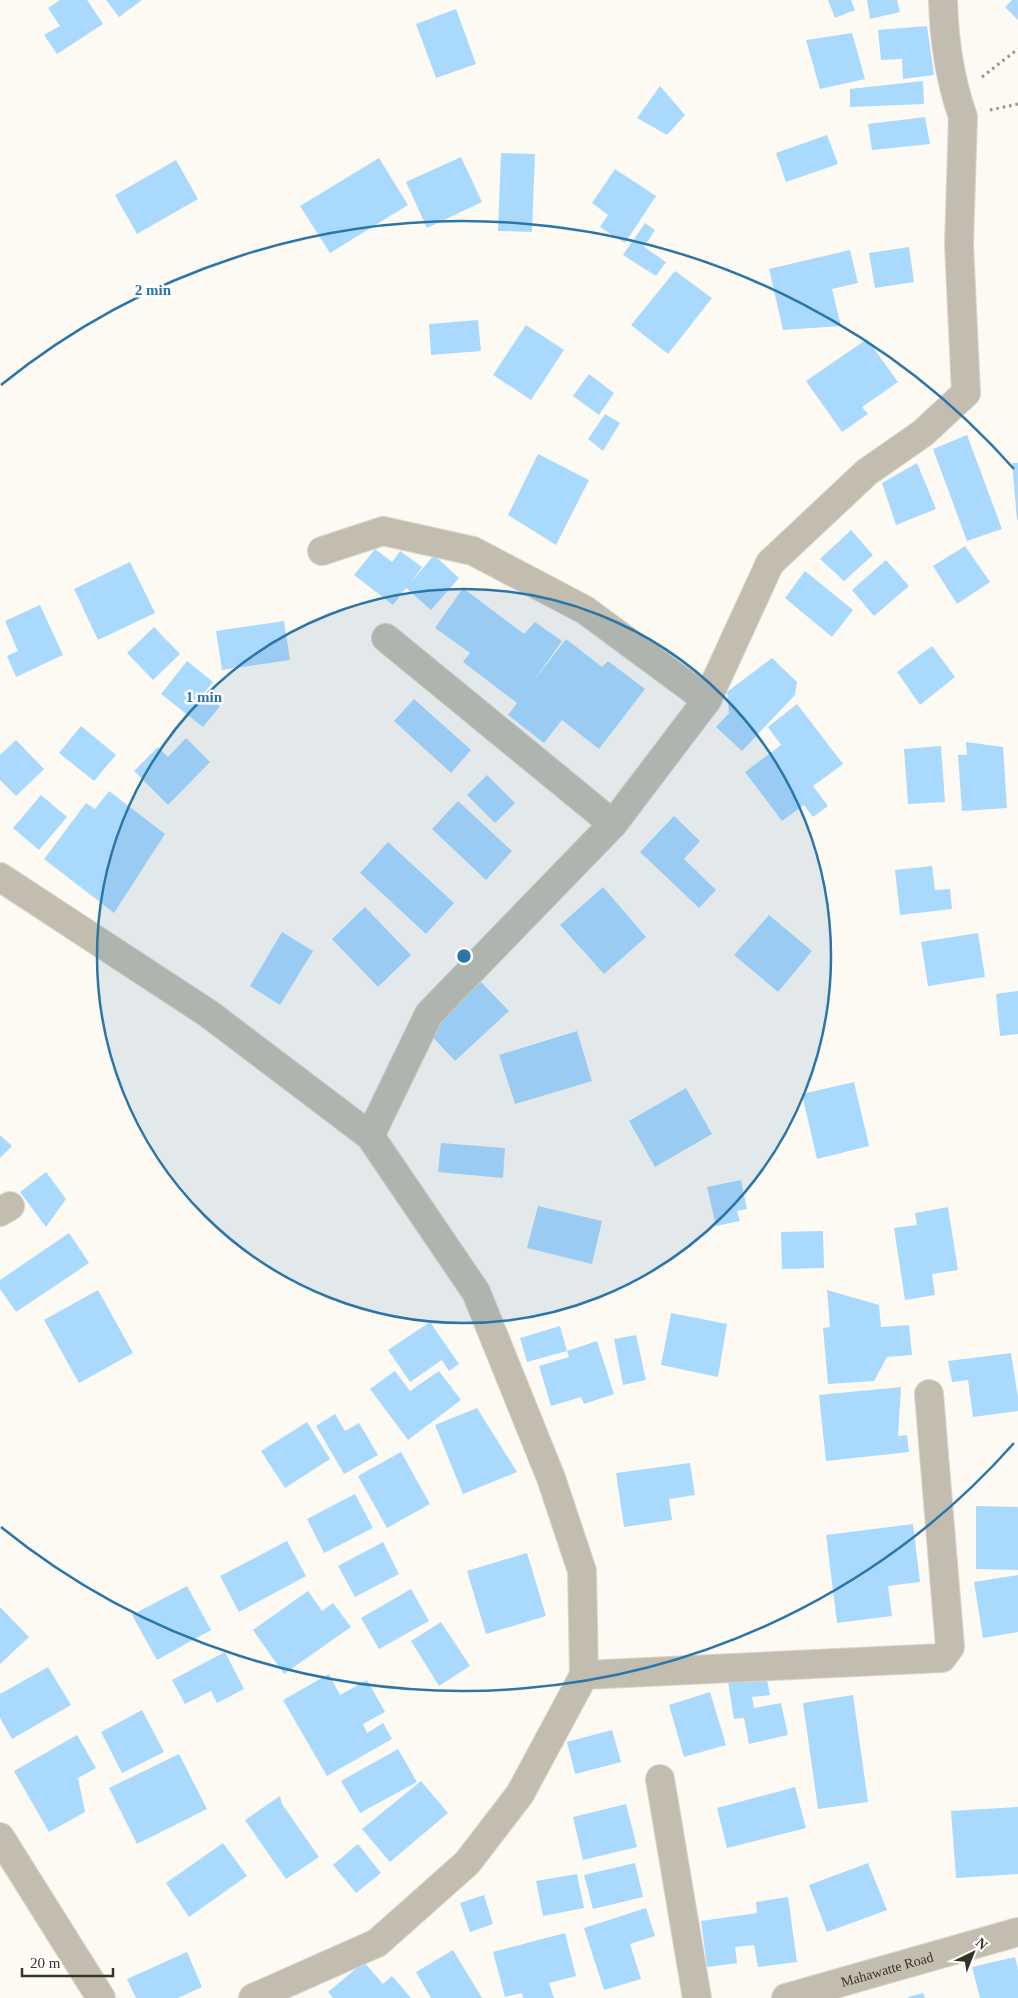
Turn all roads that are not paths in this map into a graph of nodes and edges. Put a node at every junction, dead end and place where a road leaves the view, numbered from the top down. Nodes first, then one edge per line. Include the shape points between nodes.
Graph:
1 (943, 0) edge
2 (322, 551) dead end
3 (386, 638) dead end
4 (707, 700) junction
5 (613, 824) junction
6 (0, 877) edge
7 (370, 1136) junction
8 (929, 1394) dead end
9 (584, 1675) junction
10 (660, 1779) dead end
11 (0, 1838) edge
12 (1018, 1932) edge
13 (101, 1998) edge
14 (253, 1998) edge
15 (697, 1998) edge
16 (786, 1998) edge

1 - 4 street via 956,98 963,117 959,244 966,393 923,433 867,472 770,563
2 - 4 street via 384,531 472,551 585,610
3 - 5 street
4 - 5 street
5 - 7 street via 429,1014
6 - 7 street via 209,1014
7 - 9 street via 476,1292 551,1478 582,1571
8 - 9 street via 950,1647 942,1658
9 - 14 street via 520,1794 467,1863 377,1943
10 - 15 street
11 - 13 street
12 - 16 street, Mahawatte Road

